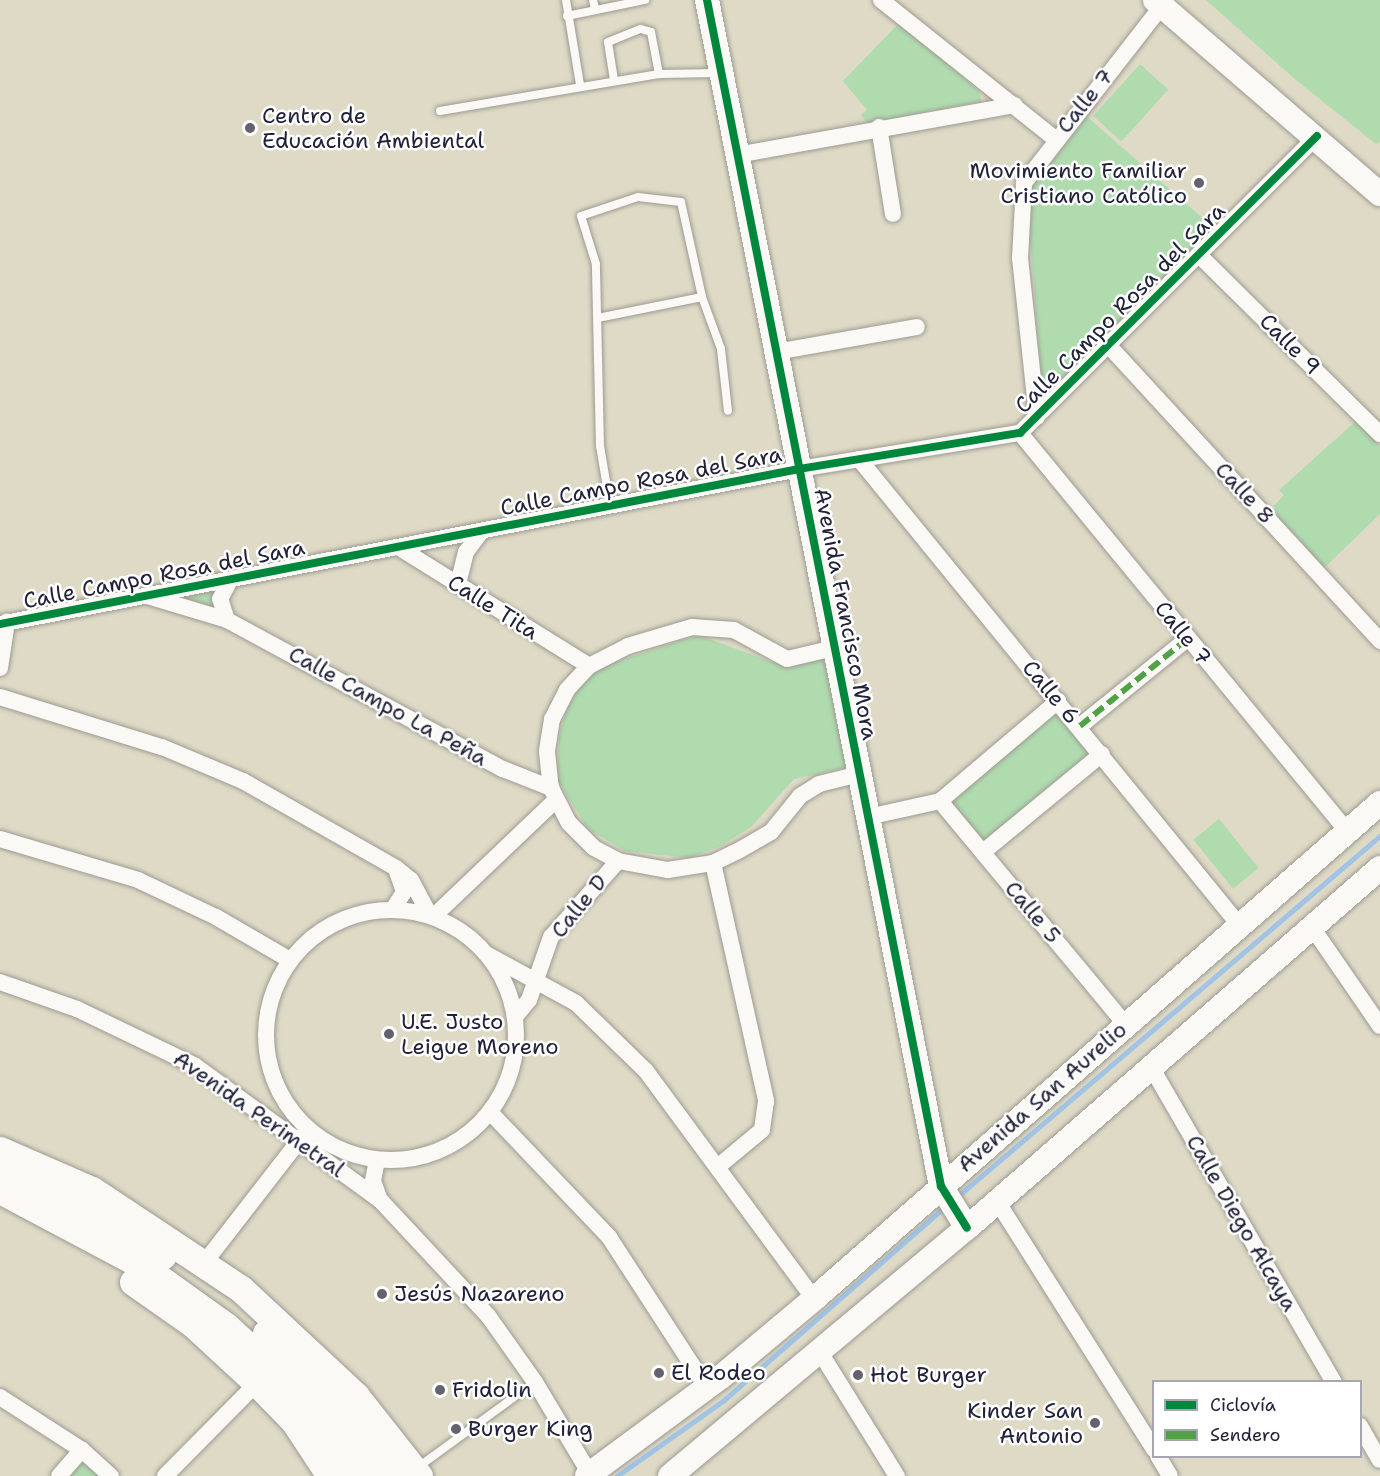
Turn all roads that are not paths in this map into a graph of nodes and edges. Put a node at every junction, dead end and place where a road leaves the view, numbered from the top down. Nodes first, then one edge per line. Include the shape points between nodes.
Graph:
1 (566, 0) edge
2 (645, 0) edge
3 (707, 0) edge
4 (881, 0) edge
5 (1158, 3) edge
6 (594, 4) edge
7 (567, 16) junction
8 (722, 72) junction
9 (659, 74) junction
10 (614, 80) junction
11 (580, 85) junction
12 (1014, 105) junction
13 (440, 111) dead end
14 (879, 127) junction
15 (1317, 136) junction
16 (1054, 138) junction
17 (738, 155) junction
18 (1380, 194) edge
19 (893, 214) dead end
20 (1199, 255) junction
21 (702, 297) junction
22 (598, 318) junction
23 (917, 327) dead end
24 (1109, 345) junction
25 (776, 352) junction
26 (728, 411) dead end
27 (1037, 417) junction
28 (1020, 433) junction
29 (1380, 434) edge
30 (859, 459) junction
31 (799, 469) junction
32 (610, 505) junction
33 (482, 531) junction
34 (398, 547) junction
35 (230, 580) junction
36 (458, 584) junction
37 (143, 595) junction
38 (227, 620) junction
39 (4, 623) edge
40 (1187, 639) junction
41 (1380, 641) edge
42 (834, 648) junction
43 (589, 666) junction
44 (0, 668) edge
45 (0, 697) edge
46 (1058, 701) junction
47 (1080, 726) junction
48 (1102, 754) junction
49 (860, 774) junction
50 (554, 794) junction
51 (940, 801) junction
52 (1380, 803) edge
53 (868, 817) junction
54 (1347, 831) junction
55 (0, 838) edge
56 (983, 852) junction
57 (618, 861) junction
58 (713, 863) junction
59 (396, 868) junction
60 (1380, 868) edge
61 (393, 909) junction
62 (432, 916) junction
63 (1240, 926) junction
64 (1312, 927) junction
65 (488, 955) junction
66 (290, 960) junction
67 (538, 979) junction
68 (0, 981) edge
69 (515, 1017) junction
70 (1125, 1024) junction
71 (1380, 1026) edge
72 (1150, 1065) junction
73 (490, 1112) junction
74 (305, 1134) junction
75 (0, 1150) edge
76 (377, 1160) junction
77 (720, 1165) junction
78 (0, 1170) edge
79 (0, 1190) edge
80 (943, 1193) junction
81 (381, 1200) junction
82 (997, 1201) junction
83 (0, 1210) edge
84 (964, 1223) junction
85 (206, 1262) junction
86 (814, 1299) junction
87 (820, 1352) junction
88 (1333, 1380) edge
89 (535, 1382) junction
90 (256, 1383) junction
91 (706, 1388) junction
92 (0, 1397) edge
93 (1362, 1429) edge
94 (1152, 1446) edge
95 (82, 1450) junction
96 (1159, 1458) edge
97 (1380, 1460) edge
98 (401, 1475) edge
99 (588, 1475) edge
100 (59, 1476) edge
101 (111, 1476) edge
102 (165, 1476) edge
103 (330, 1476) edge
104 (360, 1476) edge
105 (670, 1476) edge
106 (897, 1476) edge
107 (1170, 1476) edge

1 - 7 lane
2 - 6 lane
3 - 8 main road, Avenida Francisco Mora
4 - 12 street
5 - 15 main road
5 - 16 street, Calle 7
6 - 7 lane
7 - 11 lane
8 - 9 lane via 695,77
8 - 17 main road, Avenida Francisco Mora
9 - 10 lane
9 - 10 lane via 651,32 641,29 608,42
10 - 11 lane
11 - 13 lane
12 - 14 street
12 - 16 street
14 - 17 street
14 - 19 street
15 - 18 main road
15 - 20 street, Calle Campo Rosa del Sara
16 - 27 street, Calle 7 via 1024,183 1020,206 1020,258
17 - 25 main road, Avenida Francisco Mora
20 - 24 street, Calle Campo Rosa del Sara
20 - 29 street, Calle 9
21 - 22 lane
21 - 22 lane via 681,202 638,197 580,216 596,264
21 - 26 lane via 721,349
22 - 32 lane via 600,446
23 - 25 street
24 - 27 street, Calle Campo Rosa del Sara
24 - 41 street, Calle 8
25 - 31 main road, Avenida Francisco Mora
27 - 28 street, Calle Campo Rosa del Sara
28 - 30 street, Calle Campo Rosa del Sara
28 - 40 street, Calle 7
30 - 31 street, Calle Campo Rosa del Sara
30 - 46 street, Calle 6
31 - 32 street, Calle Campo Rosa del Sara
31 - 42 main road, Avenida Francisco Mora
32 - 33 street, Calle Campo Rosa del Sara
33 - 34 street, Calle Campo Rosa del Sara
33 - 36 street via 466,552
34 - 35 street, Calle Campo Rosa del Sara
34 - 36 street, Calle Tita
35 - 37 street, Calle Campo Rosa del Sara
35 - 38 street via 220,599
36 - 43 street, Calle Tita
37 - 38 street, Calle Campo La Peña
37 - 39 street, Calle Campo Rosa del Sara
38 - 50 street, Calle Campo La Peña
39 - 44 street
40 - 47 street
40 - 54 street, Calle 7
42 - 43 street via 787,659 734,630 692,627 628,646
42 - 49 main road, Avenida Francisco Mora
43 - 50 street via 567,690 552,719 547,752
45 - 59 street via 141,740 233,777
46 - 47 street, Calle 6
46 - 51 street
47 - 48 street, Calle 6
48 - 56 street
48 - 63 street, Calle 6
49 - 53 main road, Avenida Francisco Mora
49 - 58 street via 819,784 800,796 771,832
50 - 57 street via 594,848
50 - 62 street
51 - 53 street
51 - 56 street, Calle 5
52 - 54 main road, Avenida San Aurelio
53 - 80 main road, Avenida Francisco Mora
54 - 63 main road, Avenida San Aurelio
55 - 66 street via 138,880 216,916
56 - 70 street, Calle 5
57 - 58 street via 668,870
57 - 67 street, Calle D via 551,937
58 - 77 street via 766,1101 762,1130
59 - 61 street via 404,892
59 - 62 street via 423,896
60 - 64 main road, Avenida San Aurelio
61 - 62 street
61 - 66 street via 354,915 319,932
62 - 65 street via 464,932
63 - 70 main road, Avenida San Aurelio
64 - 71 street
64 - 72 main road, Avenida San Aurelio
65 - 67 street
65 - 69 street via 506,984
66 - 74 street via 274,993 266,1029 270,1066
67 - 69 street, Calle D
67 - 77 street via 576,1003 646,1071
68 - 74 street, Avenida Perimetral via 77,1008 184,1059
69 - 73 street via 512,1067
70 - 80 main road, Avenida San Aurelio
72 - 82 main road, Avenida San Aurelio
72 - 88 street, Calle Diego Alcaya
73 - 76 street via 440,1151
73 - 91 street via 609,1238
74 - 76 street
74 - 81 street, Avenida Perimetral
74 - 85 street
75 - 85 main road via 92,1190
76 - 81 street, Avenida Perimetral via 373,1181
77 - 86 street
78 - 98 main road via 131,1235 234,1306
79 - 104 main road via 141,1264 226,1326 276,1372
80 - 84 main road, Avenida Francisco Mora
80 - 86 main road, Avenida San Aurelio
81 - 89 street, Avenida Perimetral via 466,1292
82 - 84 main road, Avenida San Aurelio
82 - 94 street
83 - 90 main road via 148,1291
84 - 87 main road, Avenida San Aurelio
85 - 98 main road via 310,1350 356,1396
86 - 91 main road, Avenida San Aurelio
87 - 105 main road, Avenida San Aurelio
87 - 106 street
89 - 98 lane
89 - 99 street, Avenida Perimetral
90 - 102 street
90 - 103 main road via 294,1421
91 - 99 main road, Avenida San Aurelio
92 - 95 street
93 - 97 street
95 - 100 street
95 - 101 street
96 - 107 street

